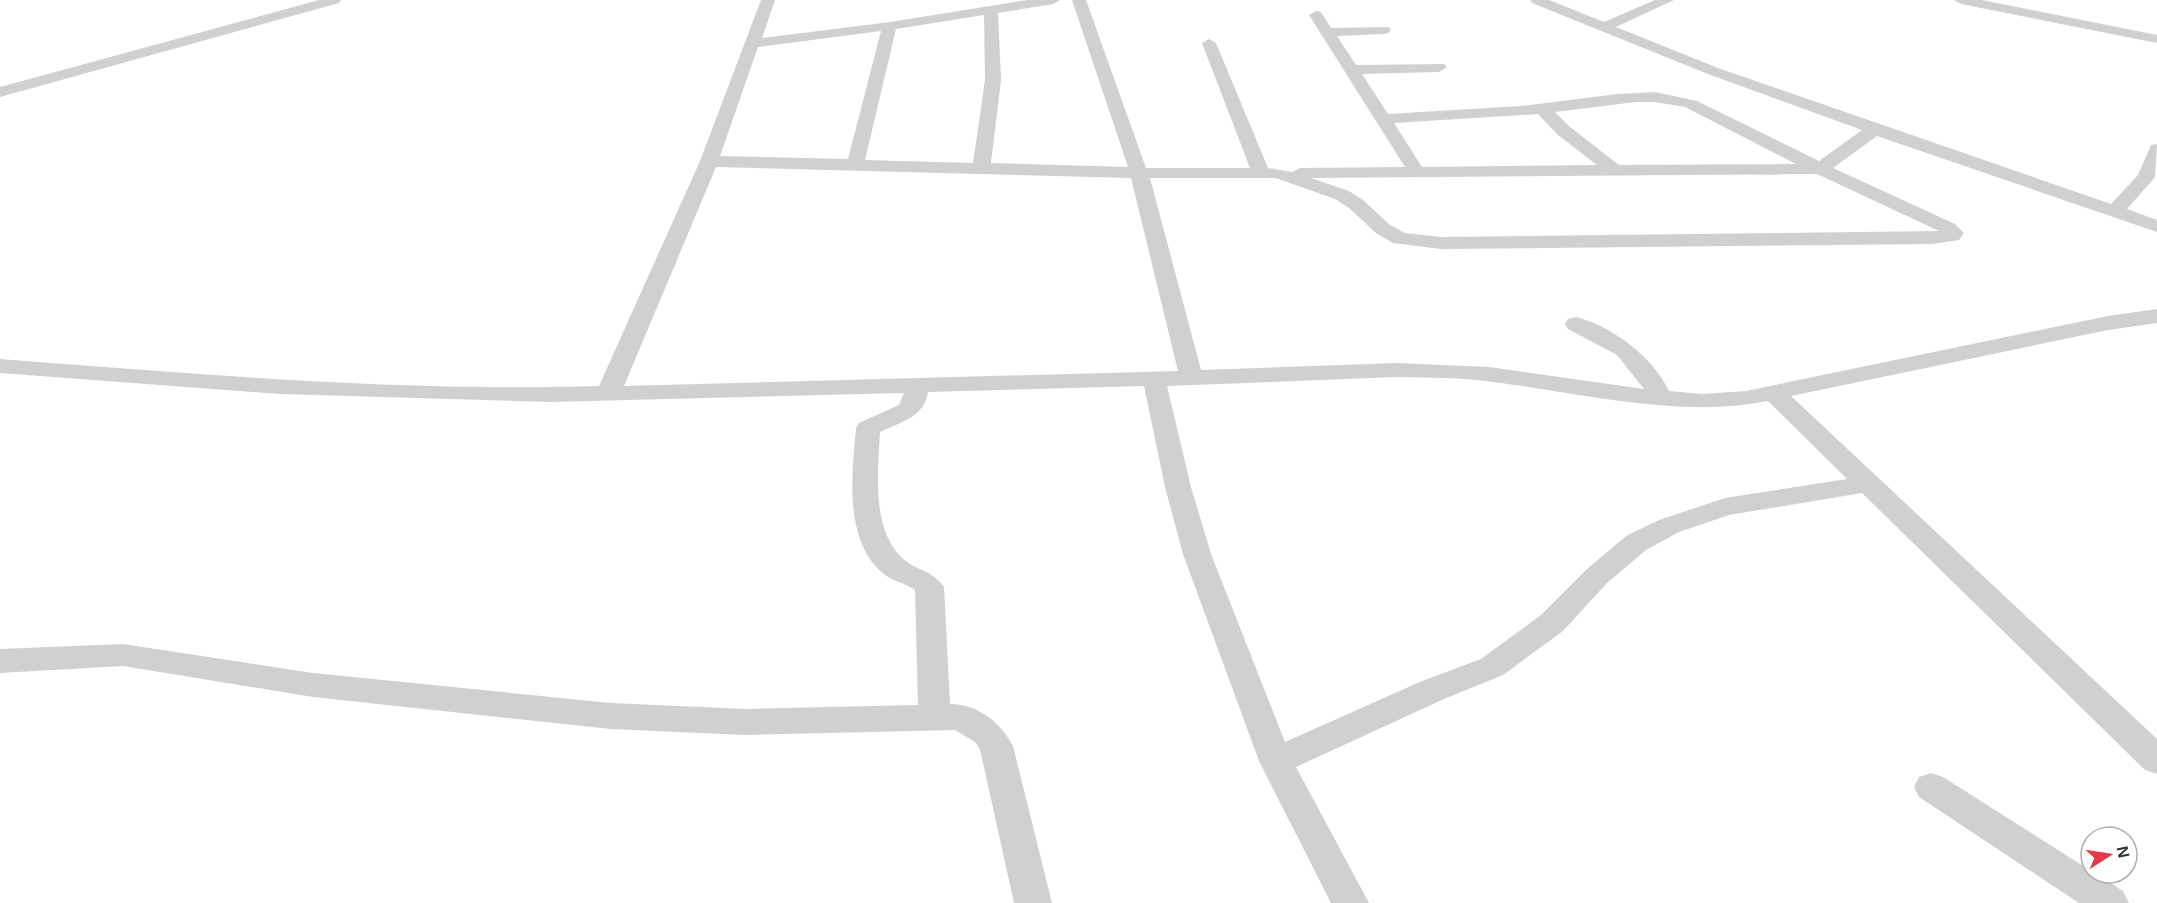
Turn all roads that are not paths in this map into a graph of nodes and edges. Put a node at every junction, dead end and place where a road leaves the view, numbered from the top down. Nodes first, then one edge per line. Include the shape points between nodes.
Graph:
1 (334, 0) edge
2 (768, 0) edge
3 (1053, 0) edge
4 (1079, 0) edge
5 (1538, 0) edge
6 (1667, 0) edge
7 (1961, 0) edge
8 (991, 11) junction
9 (1316, 15) dead end
10 (890, 26) junction
11 (1604, 27) junction
12 (1384, 30) dead end
13 (1327, 32) junction
14 (2157, 39) edge
15 (753, 43) junction
16 (1209, 43) dead end
17 (1439, 67) dead end
18 (1350, 70) junction
19 (0, 92) edge
20 (1542, 109) junction
21 (1381, 119) junction
22 (1875, 129) junction
23 (2157, 149) edge
24 (709, 161) junction
25 (855, 166) junction
26 (981, 168) junction
27 (1820, 169) junction
28 (1614, 170) junction
29 (1417, 172) junction
30 (1139, 173) junction
31 (1269, 173) junction
32 (2115, 211) junction
33 (2157, 226) edge
34 (2157, 316) edge
35 (1576, 324) dead end
36 (0, 366) edge
37 (1191, 378) junction
38 (1154, 379) junction
39 (917, 386) junction
40 (1772, 391) junction
41 (609, 393) junction
42 (1660, 398) junction
43 (1869, 484) junction
44 (0, 661) edge
45 (935, 718) junction
46 (2157, 760) edge
47 (1276, 761) junction
48 (1931, 787) dead end
49 (1033, 903) edge
50 (1350, 903) edge
51 (2110, 903) edge

1 - 19 street
2 - 15 street
3 - 8 street
4 - 30 street
5 - 11 street
6 - 11 street
7 - 14 street
8 - 10 street
8 - 26 street via 993,80
9 - 13 street
10 - 15 street
10 - 25 street
11 - 22 street
12 - 13 street
13 - 18 street
15 - 24 street
16 - 31 street
17 - 18 street
18 - 21 street
20 - 21 street
20 - 27 street via 1649,96 1671,98 1691,104
20 - 28 street
21 - 29 street
22 - 27 street
22 - 32 street
23 - 32 street via 2146,177
24 - 25 street
24 - 41 street
25 - 26 street
26 - 30 street
27 - 28 street
27 - 31 street via 1954,233 1932,238 1813,240 1415,241 1391,235 1342,195
28 - 29 street
29 - 31 street
30 - 31 street
30 - 37 street
32 - 33 street
34 - 40 street
35 - 42 street via 1625,350
36 - 41 street via 281,387
37 - 38 street
37 - 42 street via 1397,370 1489,374
38 - 39 street
38 - 47 street via 1197,554
39 - 41 street
39 - 45 street via 917,399 912,407 868,428 870,528 896,569 929,587
40 - 42 street via 1725,400
40 - 43 street
43 - 46 street
43 - 47 street via 1725,507 1669,526 1636,543 1552,623 1492,667
44 - 45 street via 123,655 313,685 611,716 745,722
45 - 49 street via 960,717 972,722 996,746
47 - 50 street
48 - 51 street

